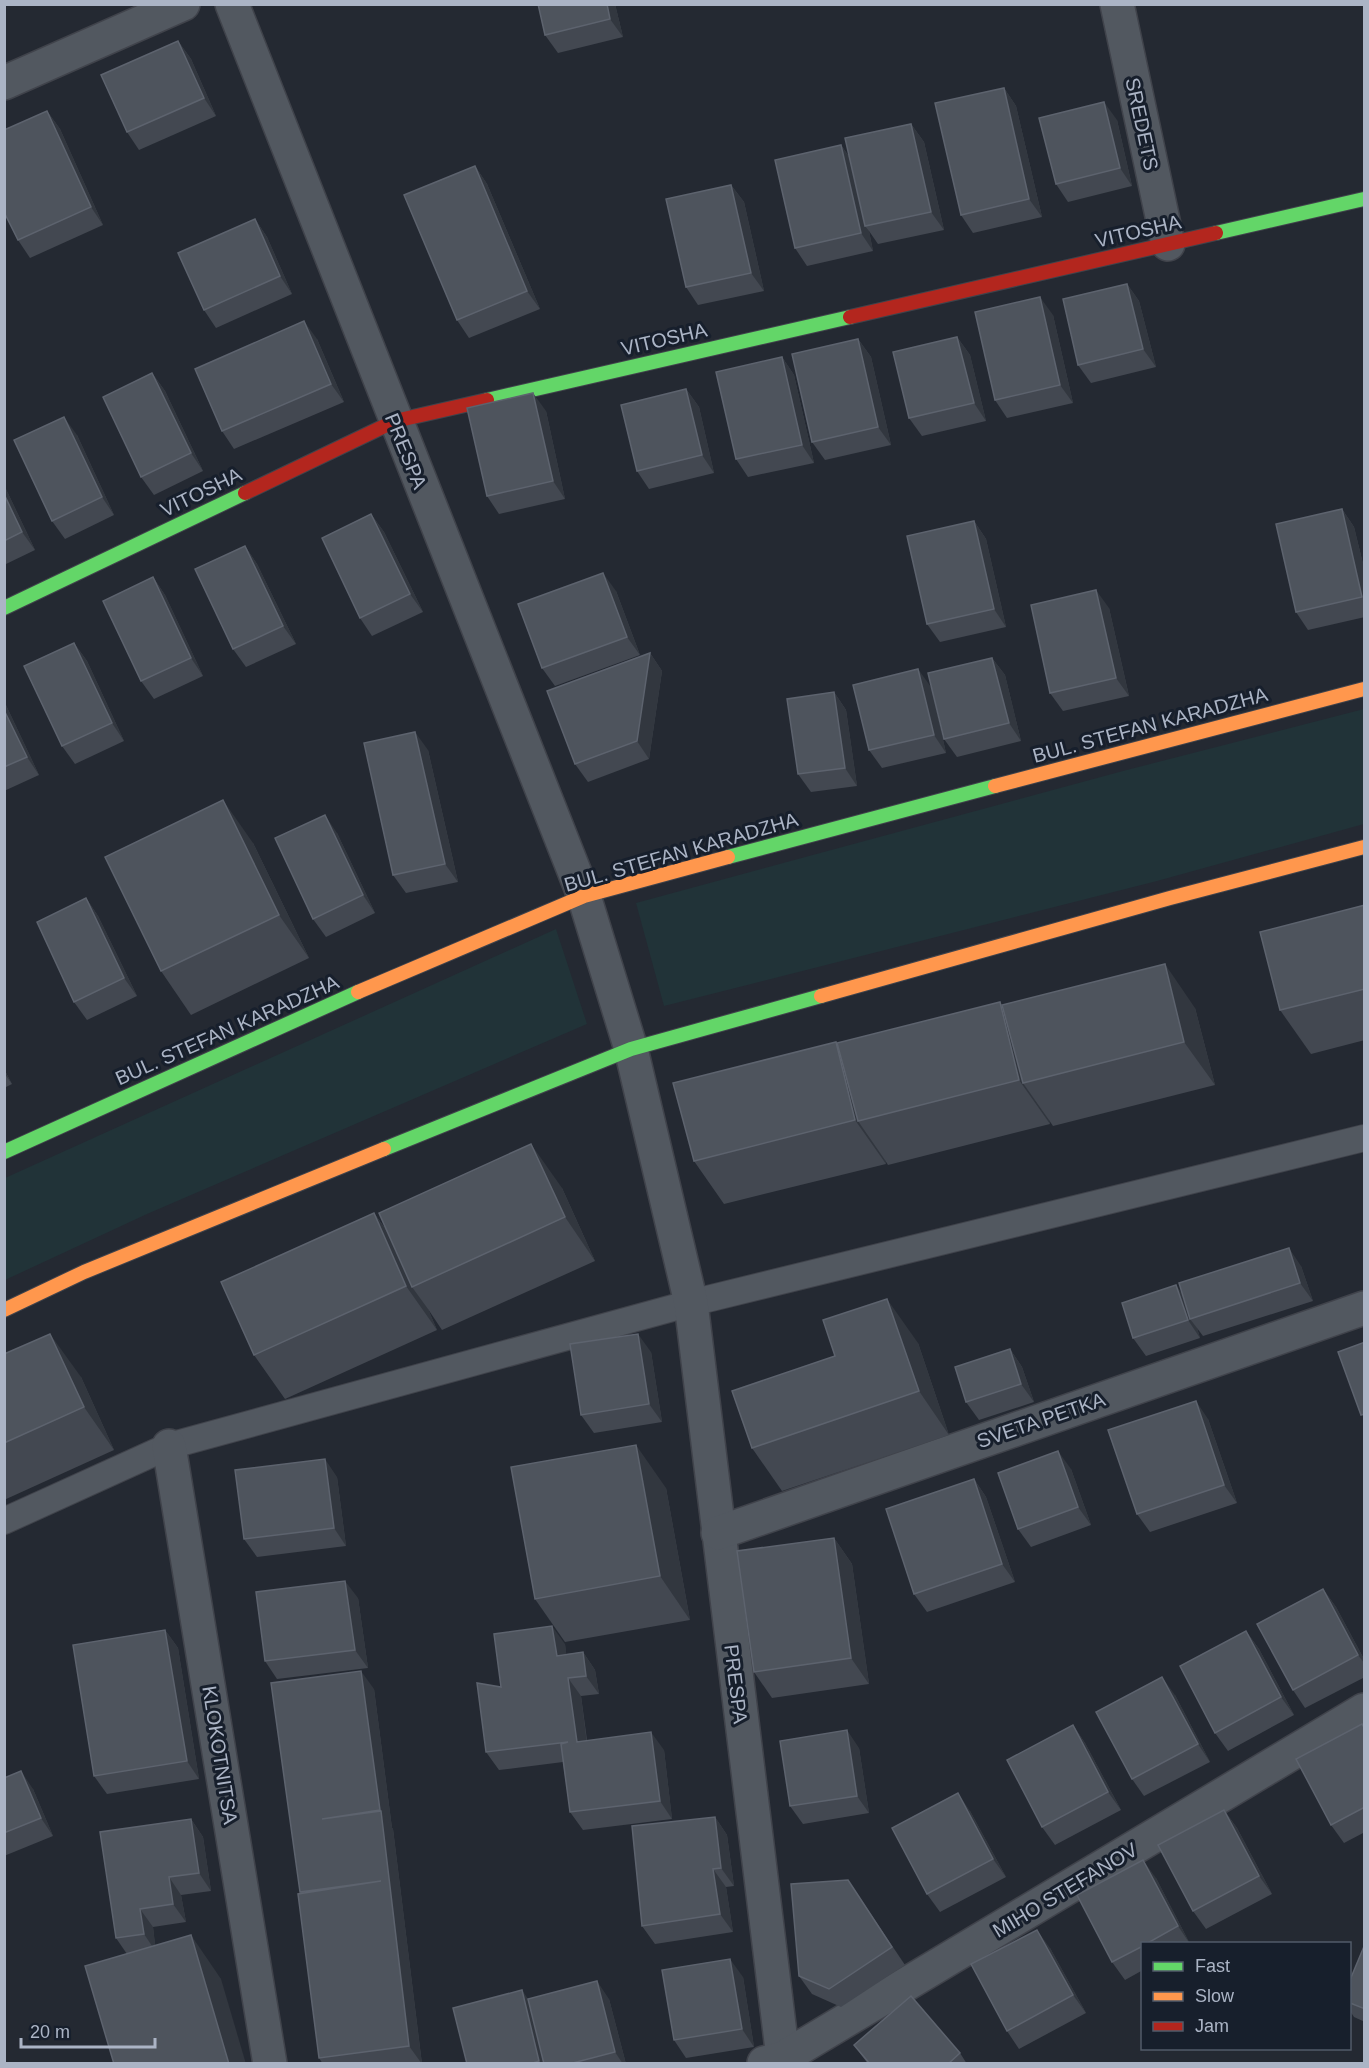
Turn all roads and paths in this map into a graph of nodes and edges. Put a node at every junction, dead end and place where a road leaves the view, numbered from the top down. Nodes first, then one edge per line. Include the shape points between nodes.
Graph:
1 (183, 4) edge
2 (232, 4) edge
3 (1117, 4) edge
4 (4, 83) edge
5 (1365, 199) edge
6 (1168, 244) junction
7 (395, 421) junction
8 (4, 608) edge
9 (1365, 690) edge
10 (1365, 847) edge
11 (584, 896) junction
12 (631, 1049) junction
13 (1365, 1138) edge
14 (4, 1152) edge
15 (691, 1303) junction
16 (1365, 1308) edge
17 (4, 1310) edge
18 (169, 1446) junction
19 (4, 1521) edge
20 (717, 1533) junction
21 (1365, 1710) edge
22 (778, 2062) edge
23 (270, 2064) edge

1 - 4 street
2 - 7 street, PRESPA
3 - 6 street, SREDETS
5 - 6 street, VITOSHA
6 - 7 street, VITOSHA
7 - 8 street, VITOSHA
7 - 11 street, PRESPA
9 - 11 street, BUL. STEFAN KARADZHA
10 - 12 street
11 - 12 street, PRESPA
11 - 14 street, BUL. STEFAN KARADZHA via 314,1011
12 - 15 street, PRESPA
12 - 17 street via 84,1272
13 - 15 lane
15 - 18 lane
15 - 20 street, PRESPA
16 - 20 street, SVETA PETKA
18 - 19 lane
18 - 23 street, KLOKOTNITSA
20 - 22 street, PRESPA
21 - 22 street, MIHO STEFANOV

